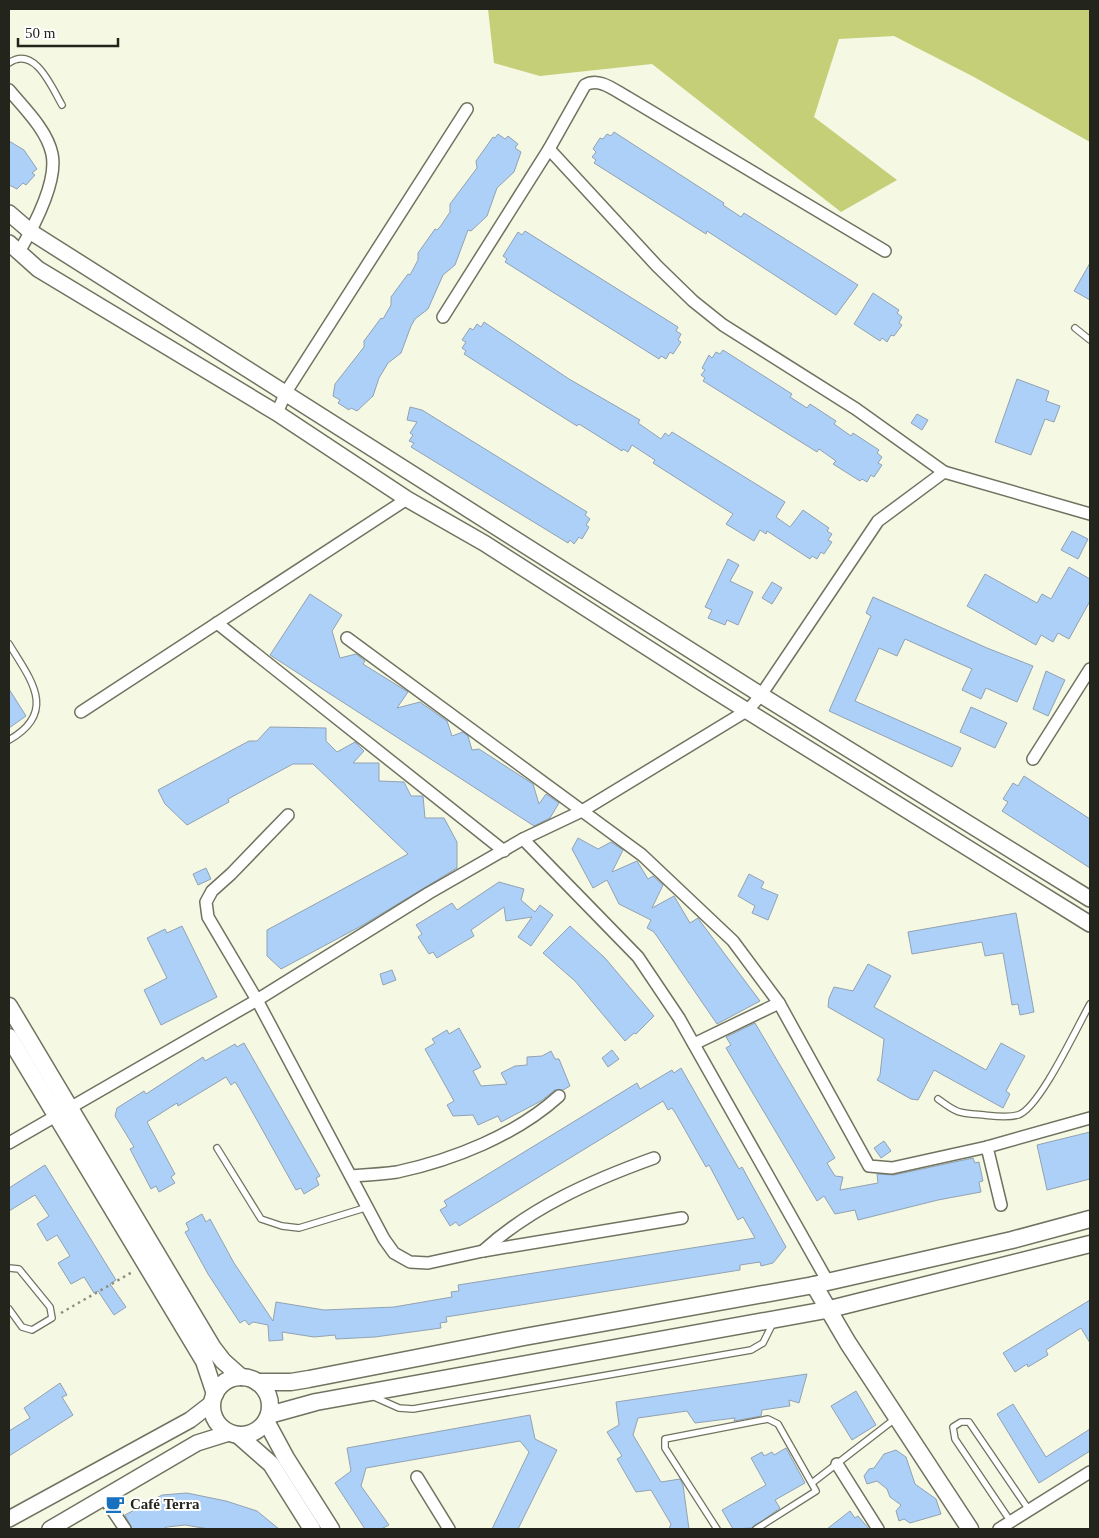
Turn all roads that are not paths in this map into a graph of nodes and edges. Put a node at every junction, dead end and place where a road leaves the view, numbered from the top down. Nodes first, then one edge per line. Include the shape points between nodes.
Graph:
1 (9, 63) edge
2 (9, 90) edge
3 (62, 105) dead end
4 (466, 109) dead end
5 (549, 149) junction
6 (9, 213) edge
7 (31, 232) junction
8 (14, 247) edge
9 (885, 251) dead end
10 (443, 318) dead end
11 (1076, 328) dead end
12 (1090, 340) edge
13 (286, 392) junction
14 (277, 413) junction
15 (944, 472) junction
16 (407, 499) junction
17 (1090, 514) edge
18 (217, 623) junction
19 (347, 638) dead end
20 (9, 644) edge
21 (1090, 669) edge
22 (761, 695) junction
23 (748, 710) junction
24 (81, 712) dead end
25 (9, 740) edge
26 (1033, 759) dead end
27 (582, 811) junction
28 (288, 815) dead end
29 (523, 840) junction
30 (504, 851) junction
31 (1090, 899) edge
32 (1090, 924) edge
33 (257, 1000) junction
34 (779, 1003) junction
35 (1090, 1004) edge
36 (9, 1006) edge
37 (9, 1037) edge
38 (694, 1044) junction
39 (559, 1096) dead end
40 (938, 1099) dead end
41 (64, 1111) junction
42 (1090, 1118) edge
43 (9, 1143) edge
44 (987, 1147) junction
45 (217, 1148) dead end
46 (654, 1158) dead end
47 (351, 1176) junction
48 (1001, 1205) dead end
49 (368, 1207) junction
50 (682, 1218) dead end
51 (1090, 1219) edge
52 (1090, 1244) edge
53 (483, 1251) junction
54 (9, 1268) edge
55 (821, 1284) junction
56 (9, 1308) edge
57 (826, 1310) junction
58 (775, 1319) junction
59 (249, 1379) junction
60 (366, 1393) junction
61 (213, 1398) junction
62 (267, 1418) junction
63 (897, 1418) junction
64 (234, 1434) junction
65 (837, 1464) junction
66 (1090, 1472) edge
67 (417, 1478) dead end
68 (812, 1483) junction
69 (105, 1500) junction
70 (1029, 1510) junction
71 (9, 1519) edge
72 (1011, 1522) junction
73 (50, 1529) edge
74 (125, 1529) edge
75 (312, 1529) edge
76 (331, 1529) edge
77 (449, 1529) edge
78 (717, 1529) edge
79 (756, 1529) edge
80 (878, 1529) edge
81 (970, 1529) edge
82 (999, 1529) edge

1 - 3 lane via 29,60 41,69
2 - 7 street via 44,134 52,154 51,181
4 - 13 street
5 - 9 street via 585,85 596,82 627,96
5 - 10 street
5 - 15 street via 657,266 708,313 856,408
6 - 7 street
7 - 8 street
7 - 13 street
8 - 14 street via 38,269 79,295
11 - 12 lane
13 - 14 street
13 - 22 street
14 - 16 street
15 - 17 street
15 - 22 street via 878,521
16 - 18 street
16 - 23 street via 484,543
18 - 24 street
18 - 30 street
19 - 27 street
20 - 25 lane via 25,670 38,705 33,720 21,734
21 - 26 street
22 - 23 street
22 - 31 street
23 - 27 street
23 - 32 street
27 - 29 street
27 - 34 street via 642,855 733,941
28 - 33 street via 212,891 206,902 208,916
29 - 30 street
29 - 38 street via 638,957
30 - 33 street via 429,893
33 - 41 street
33 - 47 street
34 - 38 street
34 - 44 street via 869,1166 892,1168
35 - 40 lane via 1045,1086 1019,1115 1002,1117 956,1112
36 - 41 main road
37 - 41 main road
38 - 55 street
39 - 47 street via 498,1136 439,1160 396,1172
41 - 43 street
41 - 59 main road via 213,1348 223,1361
41 - 61 main road via 146,1264 204,1361
42 - 44 street
44 - 48 street
45 - 49 lane via 261,1220 299,1228
46 - 53 street via 608,1175 548,1205
47 - 49 street
49 - 53 street via 394,1252 410,1262 428,1264
50 - 53 street
51 - 55 main road
52 - 57 main road
54 - 56 lane via 19,1269 50,1307 52,1318 32,1330 22,1327
55 - 57 main road
55 - 59 main road via 309,1379 274,1383
57 - 58 main road
57 - 63 main road
58 - 60 main road
58 - 60 lane via 763,1343 751,1350 414,1409 399,1408
59 - 61 main road via 225,1382
59 - 62 main road via 268,1396
60 - 62 main road via 316,1402
61 - 64 main road via 216,1421
61 - 71 street via 190,1420
62 - 64 main road via 259,1429 249,1434
62 - 76 main road via 286,1458
63 - 65 lane
63 - 81 main road
64 - 69 street via 197,1443
64 - 75 main road via 271,1464
65 - 68 lane
65 - 80 street
66 - 70 street
67 - 77 street
68 - 78 lane via 778,1424 768,1419 665,1440 665,1448
68 - 79 lane via 814,1493
69 - 73 street
69 - 74 street
70 - 72 street
70 - 72 lane via 969,1422 961,1422 953,1428 955,1440
72 - 82 street

